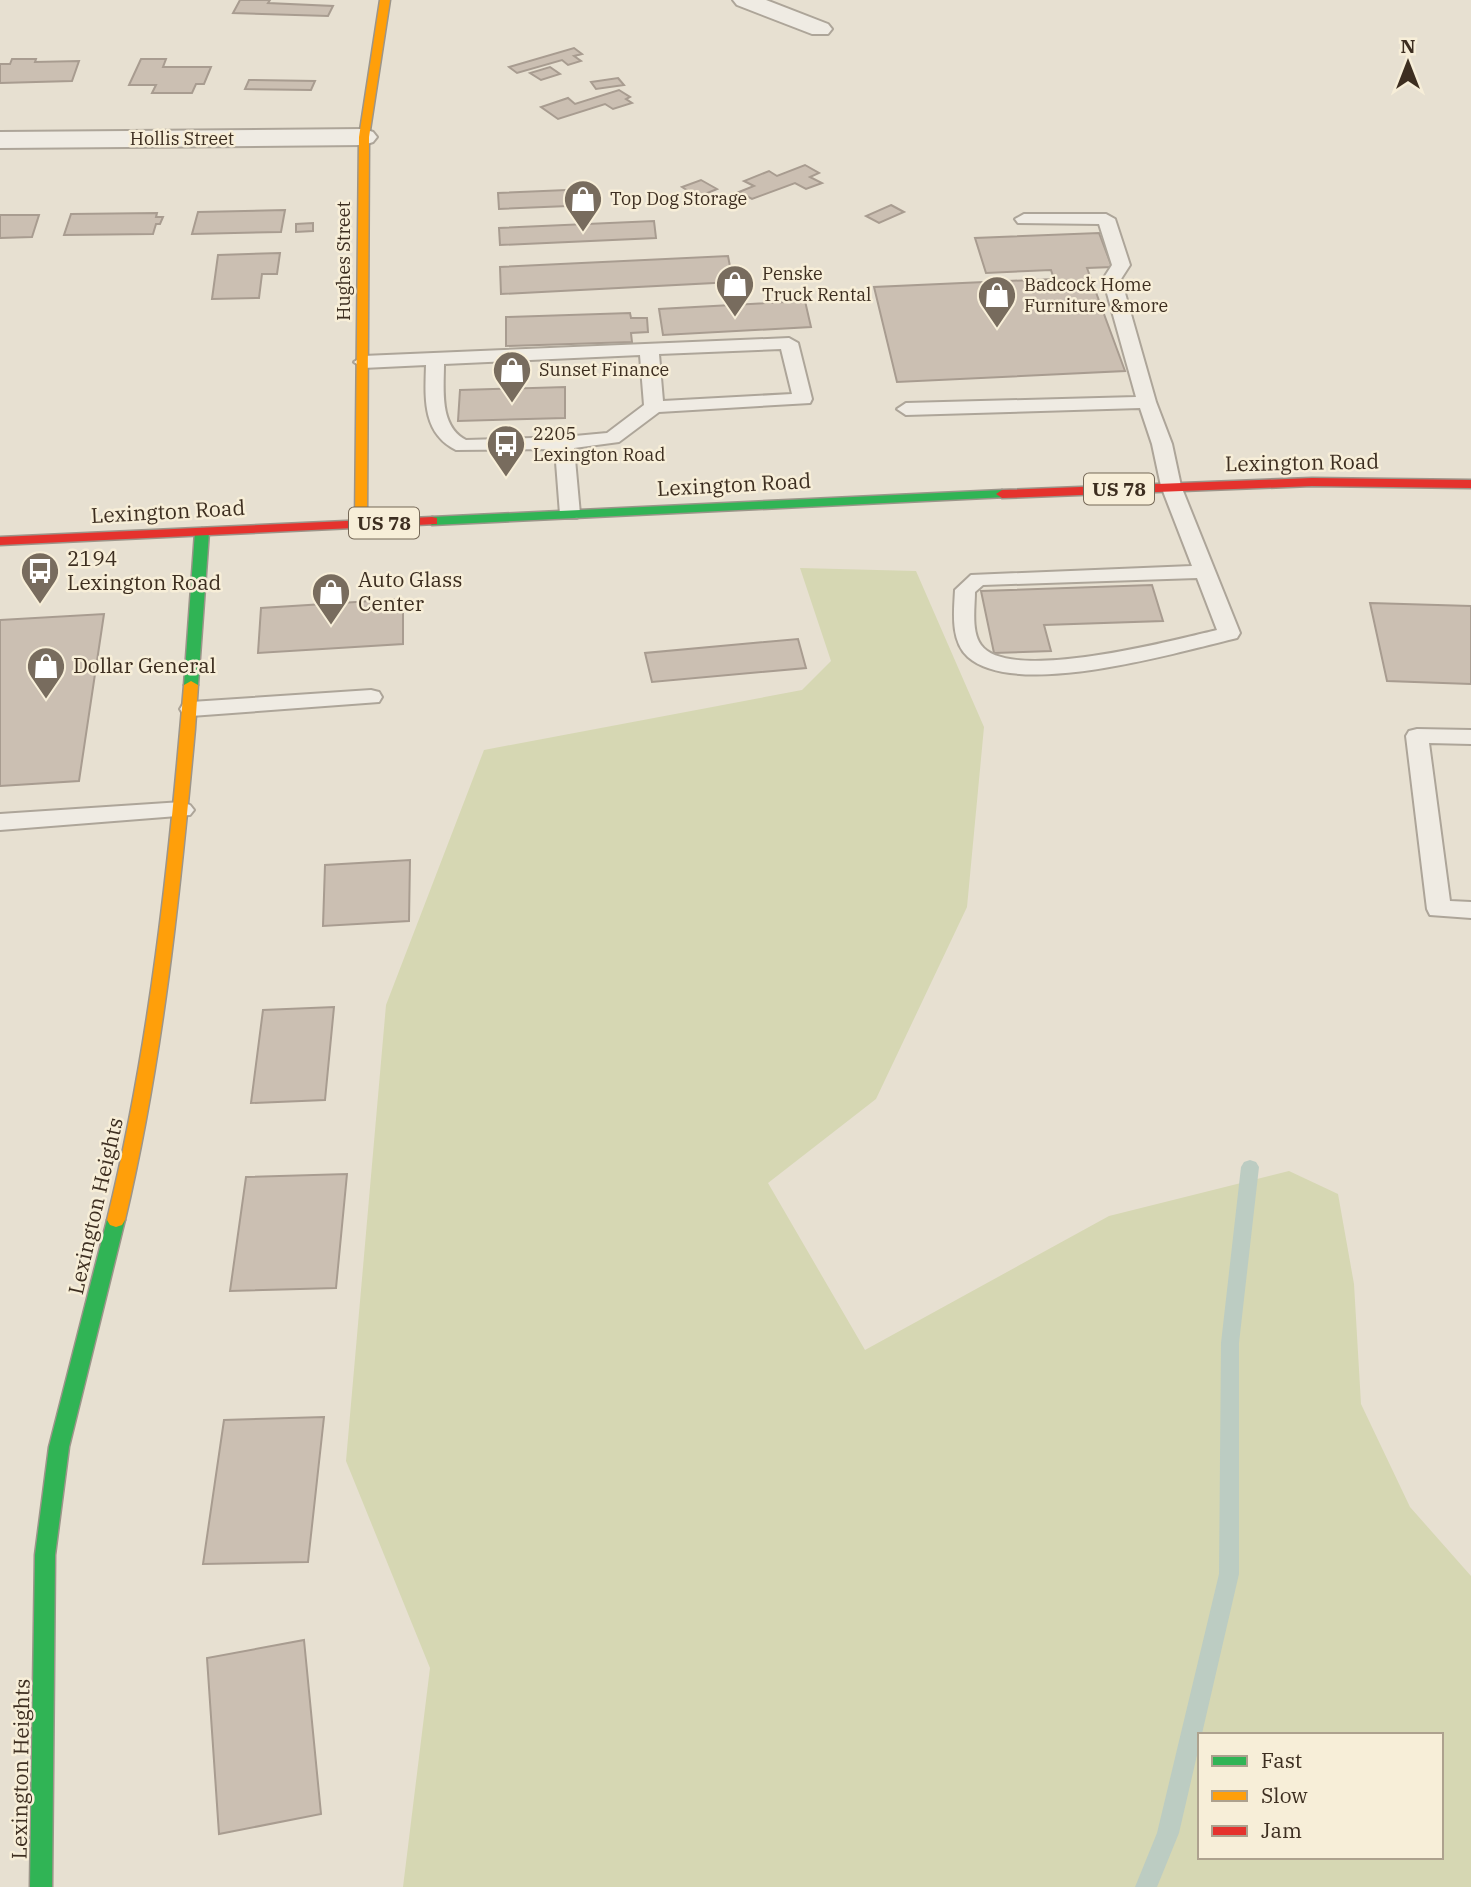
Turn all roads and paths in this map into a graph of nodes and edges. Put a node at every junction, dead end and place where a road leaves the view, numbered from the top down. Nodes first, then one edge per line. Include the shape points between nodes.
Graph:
1 (384, 0) edge
2 (745, 0) edge
3 (820, 29) dead end
4 (364, 137) junction
5 (0, 140) edge
6 (1024, 219) dead end
7 (649, 349) junction
8 (435, 359) junction
9 (363, 362) junction
10 (1147, 402) junction
11 (654, 407) junction
12 (906, 409) dead end
13 (564, 443) junction
14 (1471, 484) edge
15 (1171, 486) junction
16 (570, 514) junction
17 (361, 524) junction
18 (202, 532) junction
19 (0, 541) edge
20 (1205, 572) junction
21 (371, 697) dead end
22 (191, 709) junction
23 (1471, 737) edge
24 (182, 810) junction
25 (0, 822) edge
26 (1471, 910) edge
27 (41, 1887) edge

1 - 4 main road, Hughes Street
2 - 3 street
4 - 5 street, Hollis Street
4 - 9 main road, Hughes Street
6 - 10 lane via 1106,219 1121,265 1112,279
7 - 8 lane
7 - 11 lane
7 - 11 lane via 789,343 803,399
8 - 9 lane
8 - 13 lane via 435,408 445,436 453,443
9 - 17 main road, Hughes Street
10 - 12 lane
10 - 15 lane
11 - 13 lane via 612,438
13 - 16 lane
14 - 15 main road, Lexington Road / US 78
15 - 16 main road, Lexington Road / US 78
15 - 20 lane
16 - 17 main road, Lexington Road / US 78
17 - 18 main road, Lexington Road / US 78
18 - 19 main road, Lexington Road / US 78
18 - 22 main road, Lexington Heights
20 - 20 lane via 1229,633 1039,670 995,665 974,651 965,630 965,590 978,579
21 - 22 lane
22 - 24 main road, Lexington Heights
23 - 26 lane via 1418,736 1439,909
24 - 25 lane
24 - 27 main road, Lexington Heights via 131,1161 60,1447 47,1541

